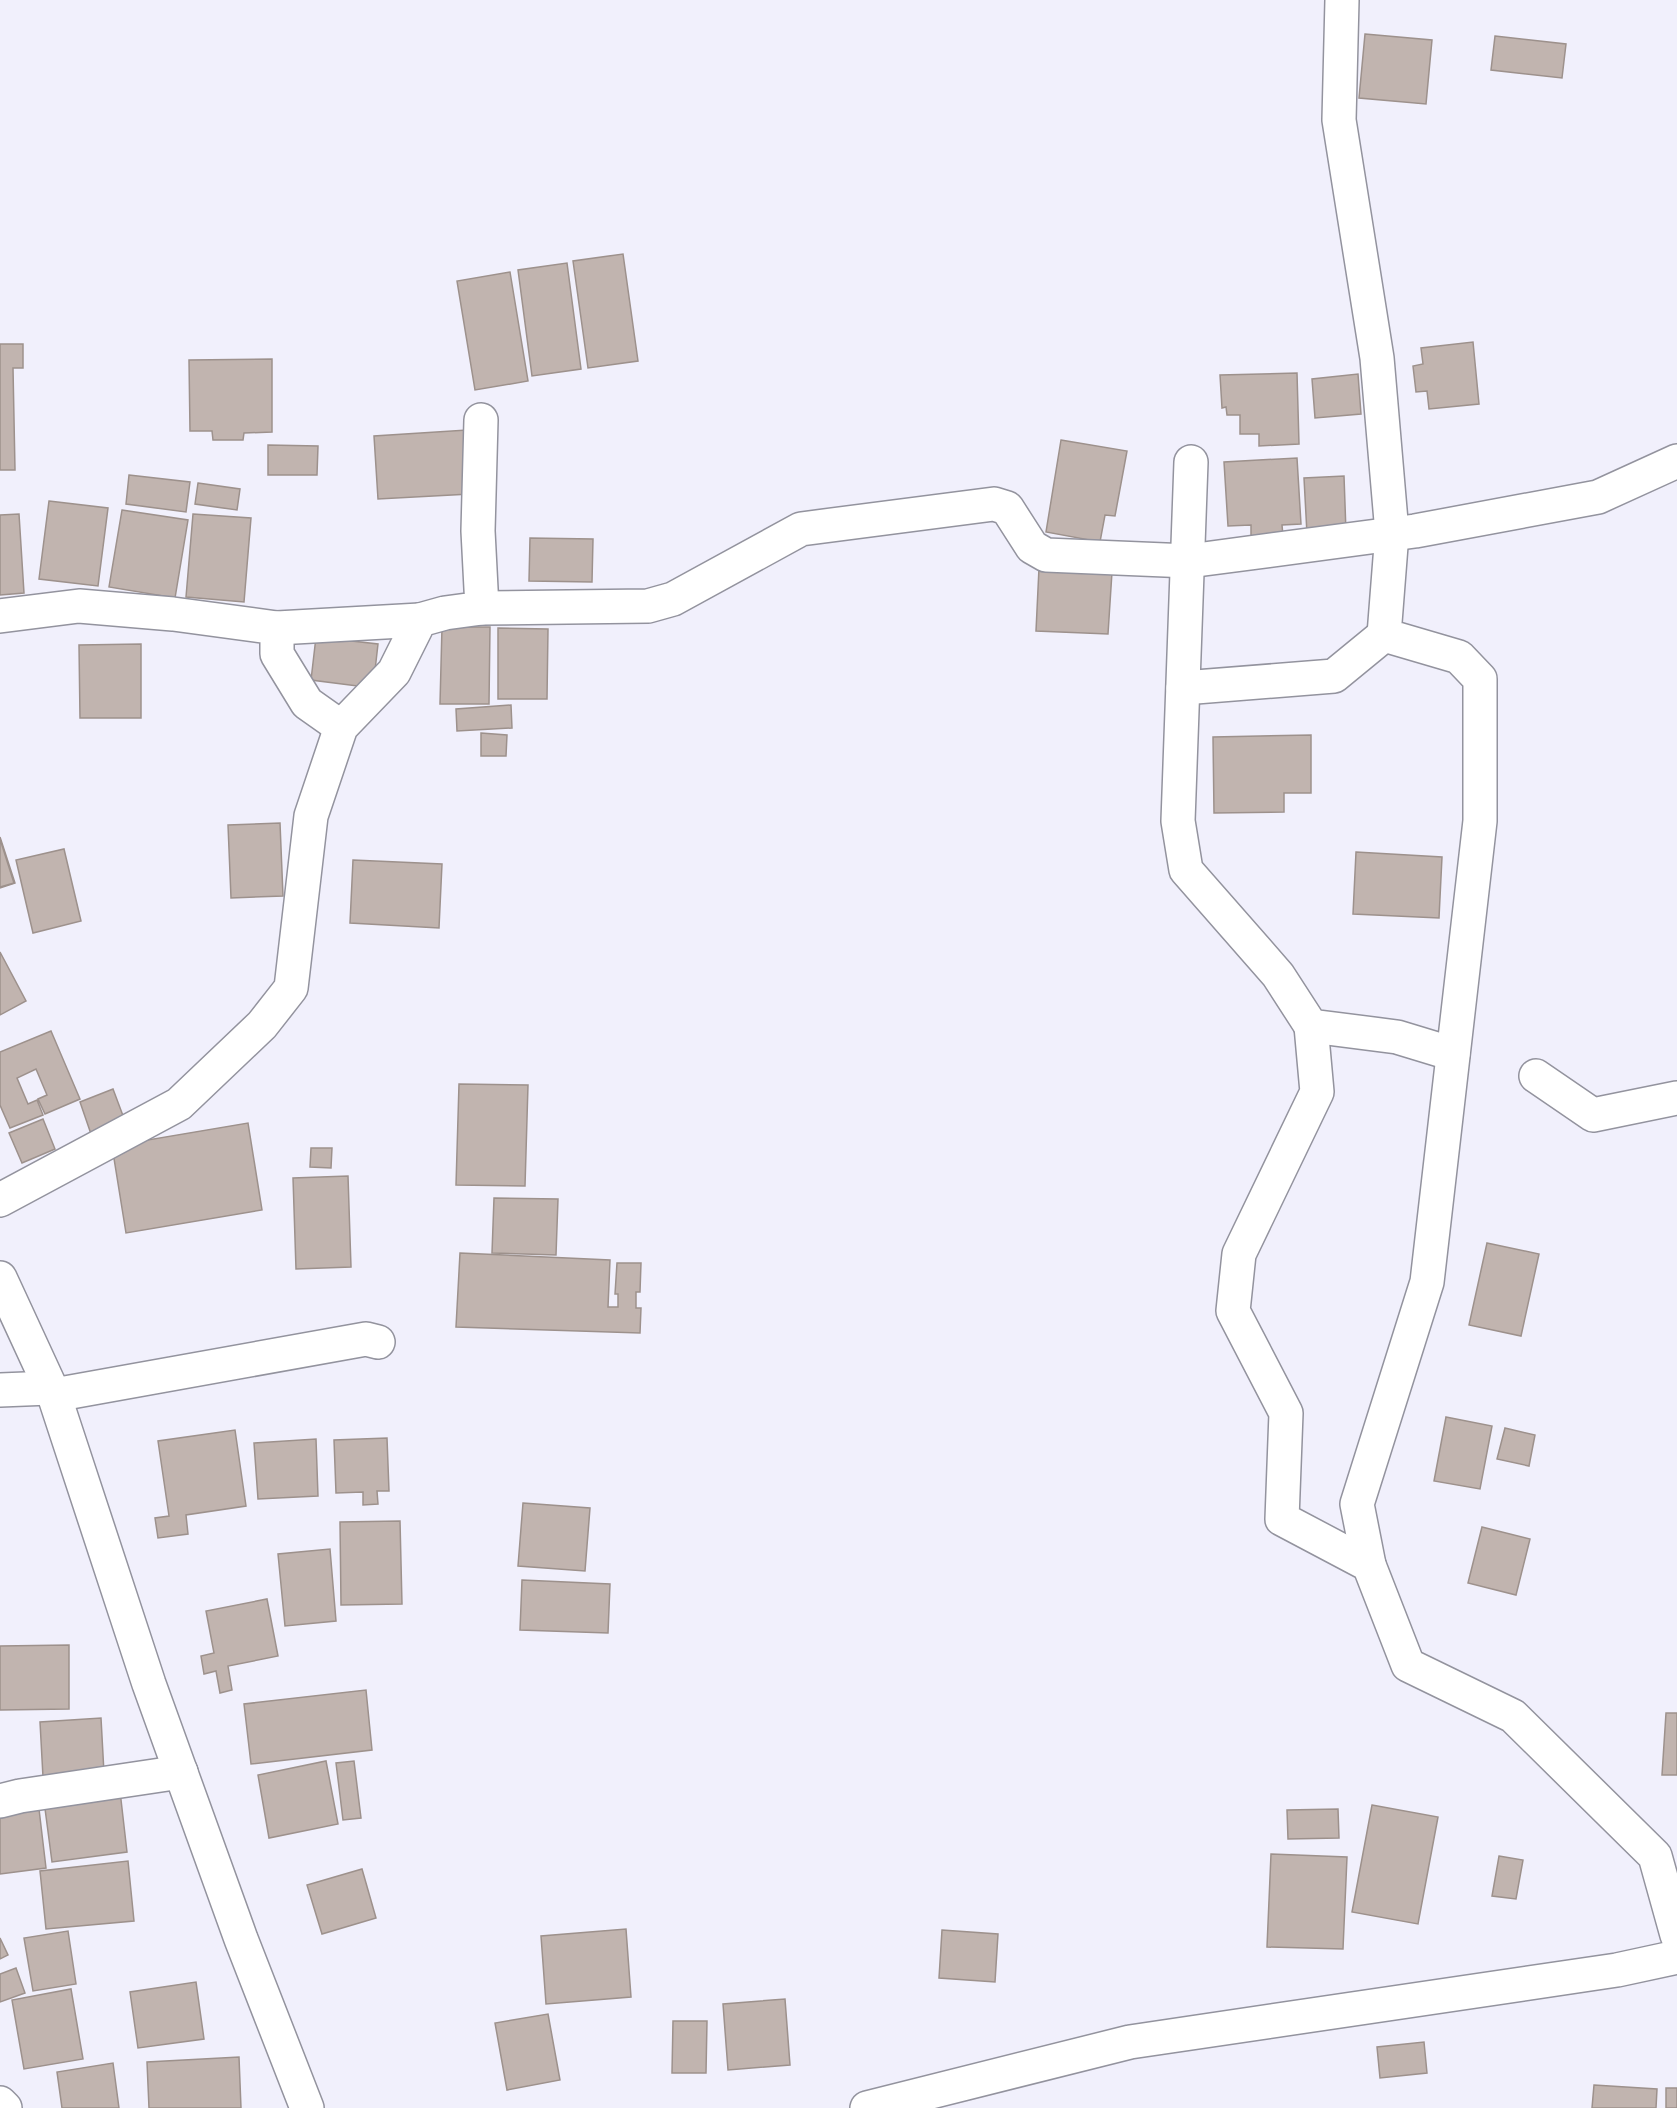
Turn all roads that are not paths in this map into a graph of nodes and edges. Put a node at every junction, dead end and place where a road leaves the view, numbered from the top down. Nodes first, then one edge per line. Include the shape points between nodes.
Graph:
1 (1342, 0) edge
2 (481, 420) dead end
3 (1677, 461) edge
4 (1191, 462) dead end
5 (1392, 533) junction
6 (1189, 561) junction
7 (482, 608) junction
8 (0, 616) edge
9 (420, 620) junction
10 (277, 628) junction
11 (1384, 635) junction
12 (1183, 688) junction
13 (341, 727) junction
14 (1311, 1026) junction
15 (1454, 1054) junction
16 (1536, 1076) dead end
17 (1677, 1098) edge
18 (0, 1200) edge
19 (0, 1278) edge
20 (378, 1342) dead end
21 (0, 1390) edge
22 (52, 1391) junction
23 (1368, 1565) junction
24 (181, 1772) junction
25 (0, 1801) edge
26 (1677, 1935) edge
27 (1677, 1957) edge
28 (0, 2103) edge
29 (5, 2108) edge
30 (307, 2108) edge
31 (867, 2108) edge

1 - 5 street via 1339,120 1377,358
2 - 7 street via 478,531
3 - 5 street via 1598,497
4 - 6 street
5 - 6 street
5 - 11 street
6 - 7 street via 1046,555 1032,547 1007,508 994,504 801,529 673,599 648,606
6 - 12 street
7 - 9 street
8 - 10 street via 79,606
9 - 10 street
9 - 13 street via 394,672
10 - 13 street via 277,654 307,703
11 - 12 street via 1334,676
11 - 15 street via 1459,657 1480,679 1480,821
12 - 14 street via 1178,820 1186,870 1278,975
13 - 18 street via 311,816 291,988 262,1025 179,1104
14 - 15 street via 1397,1037
14 - 23 street via 1317,1092 1239,1254 1233,1311 1286,1413 1282,1519
15 - 23 street via 1427,1282 1357,1504
16 - 17 street via 1593,1115
19 - 22 street
20 - 22 street via 366,1340
21 - 22 street
22 - 24 street
23 - 26 street via 1408,1665 1513,1716 1655,1856
24 - 25 street
24 - 30 street
27 - 31 street via 1617,1970 1130,2042
28 - 29 street

